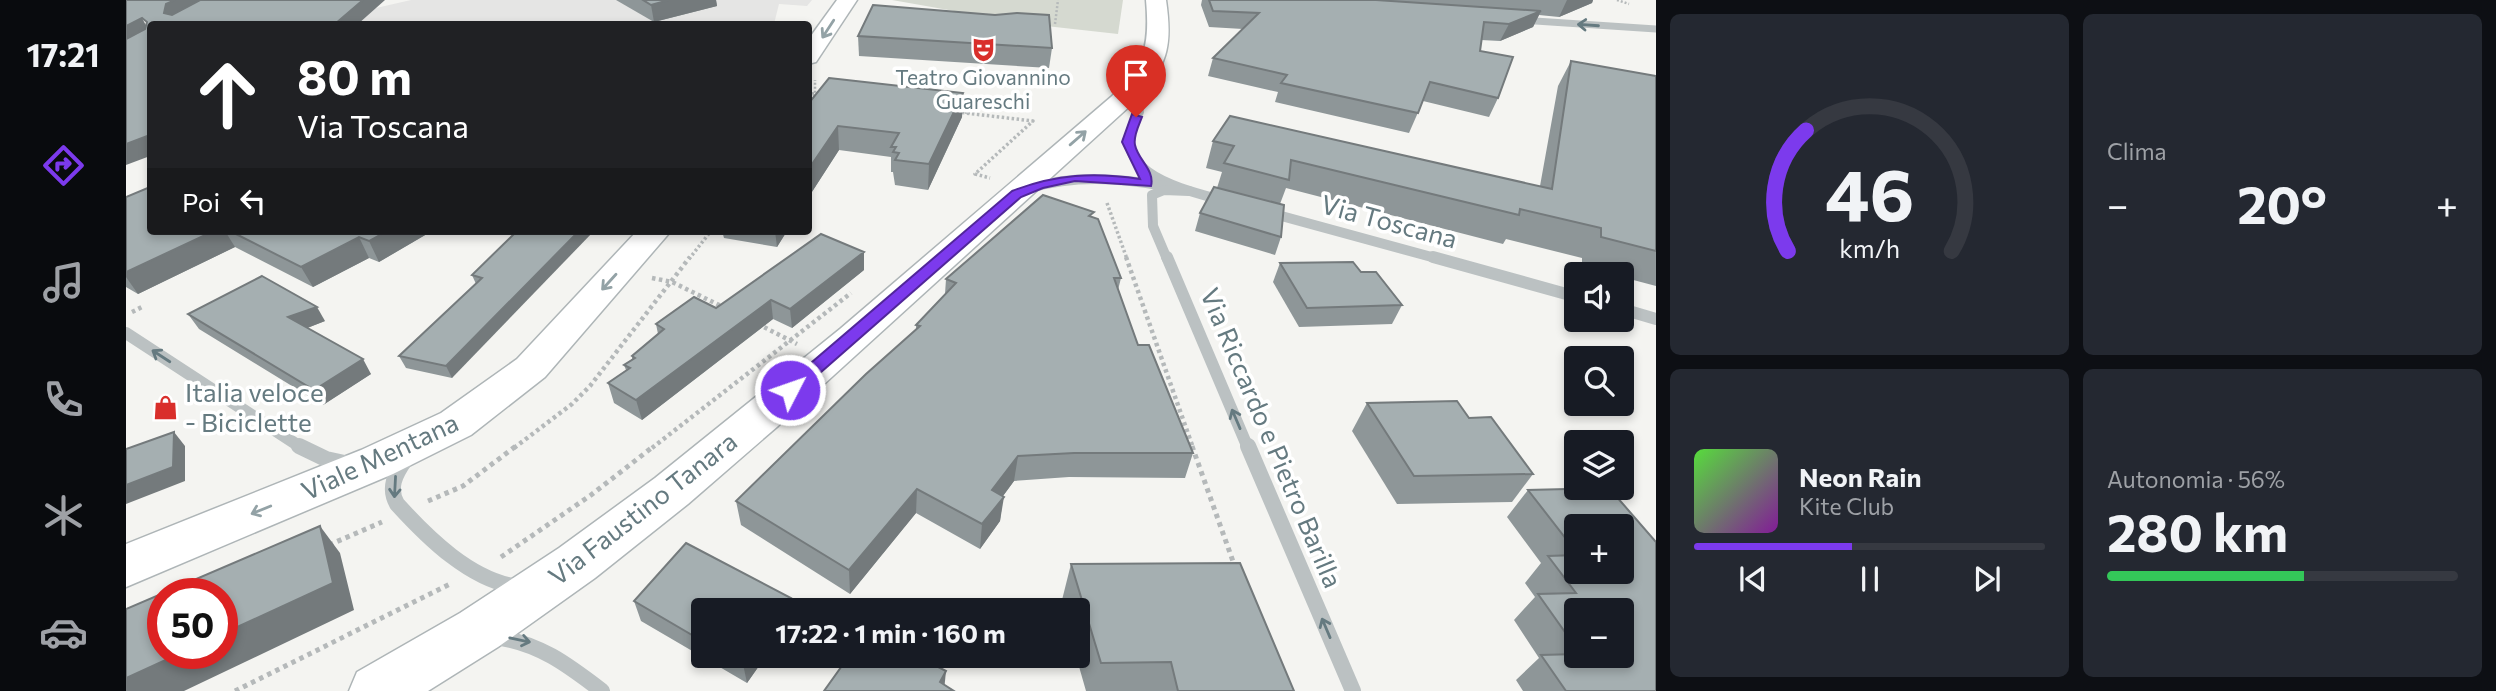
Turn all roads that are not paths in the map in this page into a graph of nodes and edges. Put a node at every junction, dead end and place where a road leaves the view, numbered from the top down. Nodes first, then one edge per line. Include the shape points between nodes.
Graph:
1 (847, 0) edge
2 (1156, 0) edge
3 (1505, 19) edge
4 (1656, 29) edge
5 (812, 51) edge
6 (1154, 62) junction
7 (1138, 162) junction
8 (1147, 183) junction
9 (1189, 191) junction
10 (1014, 194) junction
11 (1232, 202) edge
12 (1150, 203) junction
13 (1259, 210) edge
14 (651, 235) edge
15 (1564, 293) edge
16 (1634, 313) edge
17 (1656, 319) edge
18 (126, 333) edge
19 (435, 436) junction
20 (394, 455) junction
21 (126, 566) edge
22 (571, 569) junction
23 (454, 647) junction
24 (377, 691) edge
25 (602, 691) edge
26 (1353, 691) edge

1 -> 5 main road
2 - 6 main road, Via Faustino Tanara via 1160,38
4 -> 3 street
6 - 7 street via 1146,100 1129,134 1129,149
10 -> 6 main road, Via Faustino Tanara via 1129,94
7 - 8 street, Via Riccardo e Pietro Barilla
7 - 9 street via 1153,177
8 - 9 street
8 - 10 street via 1075,177
8 - 12 street, Via Riccardo e Pietro Barilla
9 - 11 street
9 - 12 street via 1160,191 1152,195
10 - 22 main road, Via Faustino Tanara via 657,502
26 -> 12 street, Via Riccardo e Pietro Barilla via 1153,226
13 - 15 street, Via Toscana
14 -> 19 main road, Viale Mentana via 531,368
16 - 17 street
20 -> 18 street via 351,464 316,455
19 - 20 main road, Viale Mentana
19 -> 22 street via 410,454 393,485 393,496 403,512 488,579 521,587 547,582
20 -> 21 main road, Viale Mentana
22 - 23 main road, Via Faustino Tanara
23 - 24 main road, Via Faustino Tanara
23 -> 25 street via 493,637 531,642

